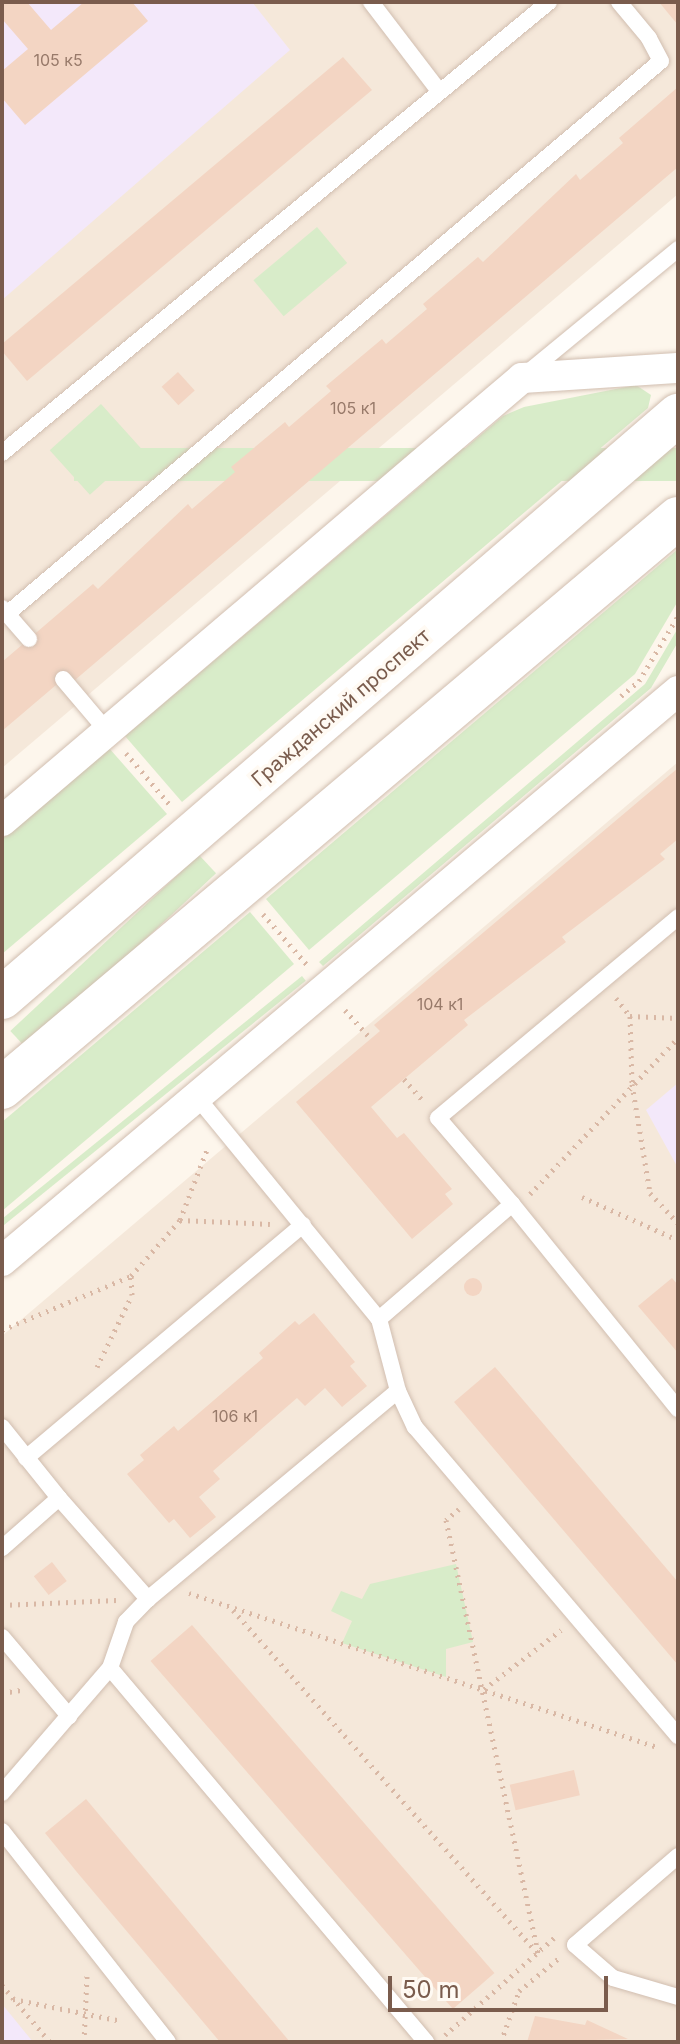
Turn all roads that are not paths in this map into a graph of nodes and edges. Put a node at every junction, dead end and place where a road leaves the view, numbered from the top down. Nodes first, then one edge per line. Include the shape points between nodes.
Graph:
1 (371, 2) edge
2 (549, 2) edge
3 (619, 2) edge
4 (439, 91) junction
5 (678, 249) edge
6 (678, 368) edge
7 (522, 378) junction
8 (678, 415) edge
9 (2, 453) edge
10 (678, 518) edge
11 (5, 611) edge
12 (29, 639) dead end
13 (63, 679) dead end
14 (678, 691) edge
15 (112, 736) junction
16 (2, 821) edge
17 (678, 917) edge
18 (2, 998) edge
19 (2, 1088) edge
20 (197, 1097) junction
21 (519, 1202) junction
22 (303, 1225) junction
23 (2, 1261) edge
24 (379, 1319) junction
25 (398, 1391) junction
26 (678, 1409) edge
27 (2, 1427) edge
28 (26, 1458) junction
29 (59, 1498) junction
30 (2, 1548) edge
31 (148, 1599) junction
32 (2, 1637) edge
33 (110, 1668) junction
34 (69, 1716) junction
35 (678, 1736) edge
36 (2, 1793) edge
37 (2, 1831) edge
38 (678, 1856) edge
39 (678, 1997) edge
40 (168, 2042) edge
41 (426, 2042) edge

1 - 4 lane
2 - 4 lane
3 - 11 lane via 661,61
4 - 9 lane
5 - 7 lane
6 - 7 street
7 - 15 street
8 - 18 main road, Гражданский проспект
10 - 19 main road
11 - 12 lane
13 - 15 lane
14 - 20 street
15 - 16 street
17 - 21 lane via 438,1118
20 - 22 lane
20 - 23 street
21 - 24 lane
21 - 26 lane
22 - 24 lane
22 - 28 lane
24 - 25 lane
25 - 31 lane
25 - 35 lane via 415,1427
27 - 28 lane
28 - 29 lane
29 - 30 lane
29 - 31 lane
31 - 33 lane via 126,1622
32 - 34 lane
33 - 34 lane
33 - 41 lane
34 - 36 lane
37 - 40 lane
38 - 39 lane via 575,1945 613,1978

